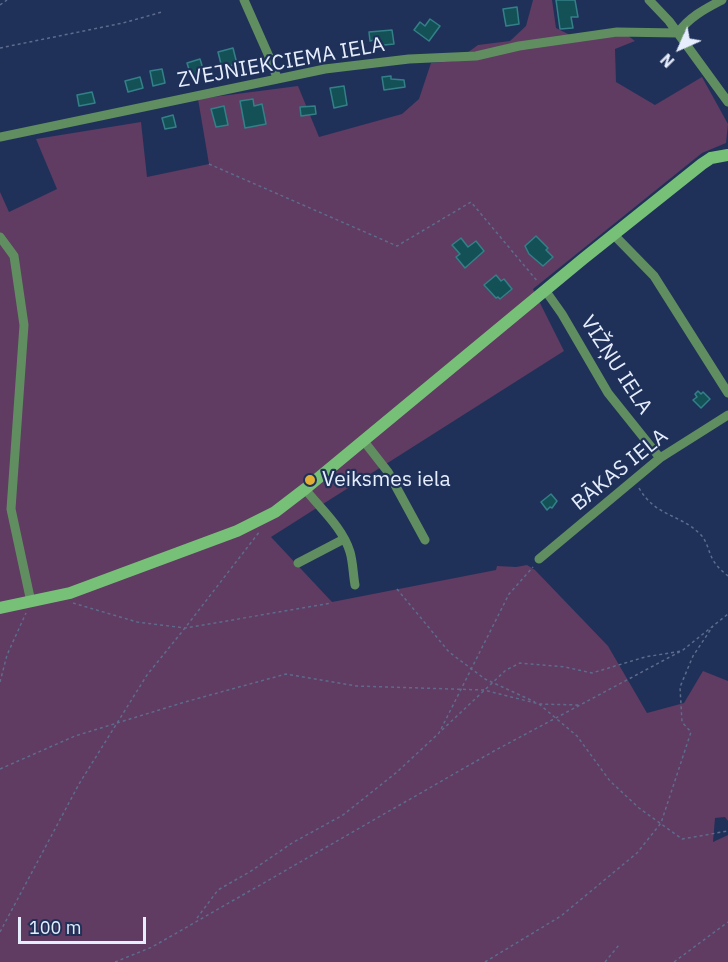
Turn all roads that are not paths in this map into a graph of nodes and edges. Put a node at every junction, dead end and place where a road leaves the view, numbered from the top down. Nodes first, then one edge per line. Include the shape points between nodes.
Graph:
1 (244, 0) edge
2 (648, 0) edge
3 (722, 0) edge
4 (678, 33) junction
5 (277, 78) junction
6 (728, 102) edge
7 (0, 137) edge
8 (728, 155) edge
9 (613, 234) junction
10 (0, 237) edge
11 (545, 290) junction
12 (728, 393) edge
13 (728, 415) edge
14 (363, 440) junction
15 (660, 458) junction
16 (305, 489) junction
17 (344, 539) junction
18 (425, 540) dead end
19 (538, 559) road end
20 (298, 563) dead end
21 (355, 585) dead end
22 (31, 602) junction
23 (0, 608) edge

1 - 5 street
2 - 4 street
3 - 4 street via 699,12
4 - 5 street, ZVEJNIEKCIEMA IELA via 617,32 476,56 389,61
4 - 6 street
5 - 7 street, ZVEJNIEKCIEMA IELA
8 - 9 main road via 702,164
9 - 11 main road
9 - 12 street via 654,276
10 - 22 street via 14,256 24,325 10,509
11 - 14 main road
11 - 15 street, VIŽŅU IELA via 608,393
13 - 15 street, BĀKAS IELA
14 - 16 main road
14 - 18 street via 388,472
15 - 19 street, BĀKAS IELA
16 - 17 street
16 - 22 main road via 252,525 81,590
17 - 20 street
17 - 21 street via 350,551
22 - 23 main road

